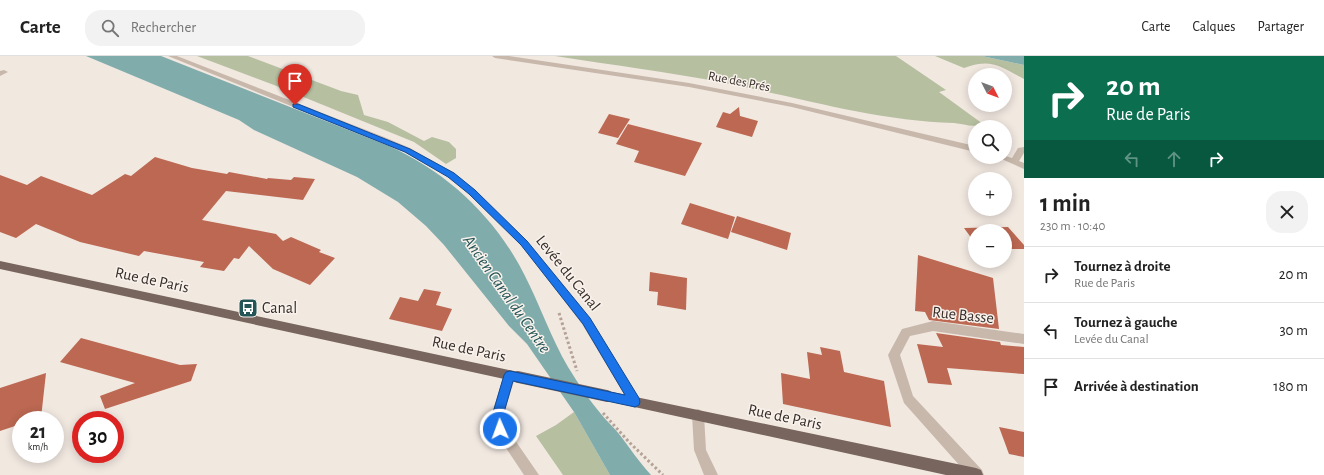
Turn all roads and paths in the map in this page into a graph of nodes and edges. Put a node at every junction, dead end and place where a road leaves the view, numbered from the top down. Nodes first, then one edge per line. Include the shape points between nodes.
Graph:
1 (171, 56) edge
2 (495, 56) edge
3 (968, 147) edge
4 (1024, 150) edge
5 (1012, 160) edge
6 (1015, 161) junction
7 (1024, 166) edge
8 (0, 265) edge
9 (1024, 339) edge
10 (514, 376) junction
11 (635, 402) junction
12 (698, 415) junction
13 (934, 470) edge
14 (532, 475) edge
15 (711, 475) edge
16 (976, 475) edge

1 - 11 street, Levée du Canal via 407,150 451,175 524,243 586,321
2 - 3 street, Rue des Prés via 697,86 792,105
4 - 6 street via 1021,150
5 - 6 street
6 - 7 street
8 - 10 main road, Rue de Paris
9 - 16 street, Rue Basse via 933,326 906,332 894,355 908,399
10 - 11 main road, Rue de Paris, bridge
10 - 14 street via 497,416 500,429
11 - 12 main road, Rue de Paris
12 - 13 main road, Rue de Paris
12 - 15 street via 700,450
13 - 16 main road, Rue de Paris

